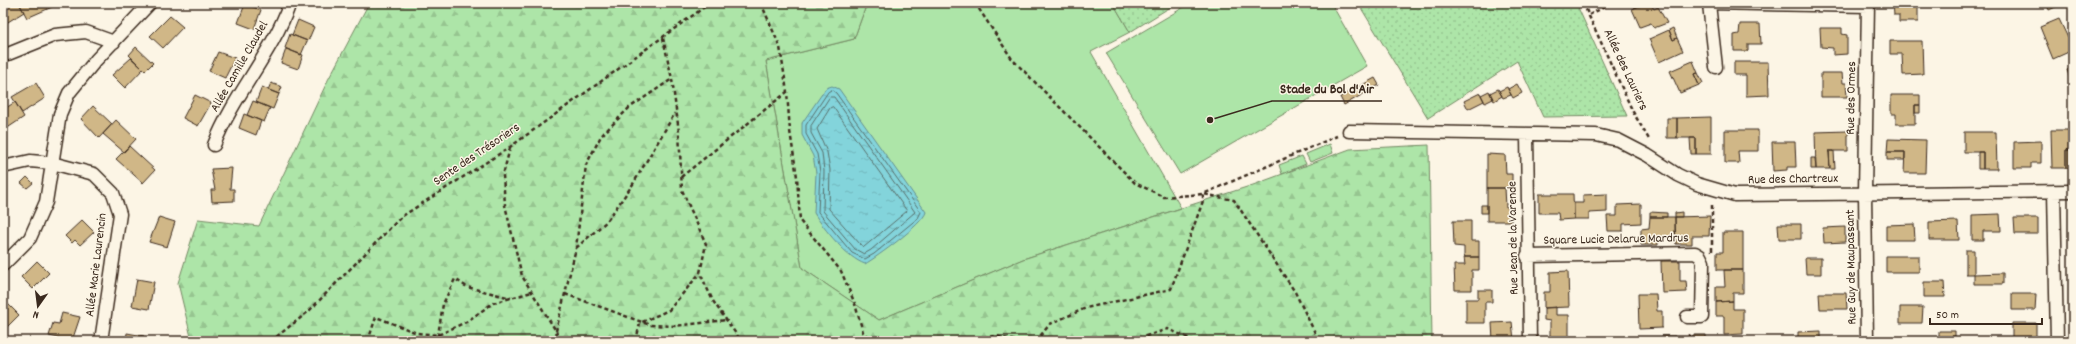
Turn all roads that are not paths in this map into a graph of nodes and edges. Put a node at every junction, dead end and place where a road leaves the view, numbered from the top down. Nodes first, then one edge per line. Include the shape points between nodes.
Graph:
1 (150, 3) edge
2 (290, 3) edge
3 (1709, 3) edge
4 (1868, 4) edge
5 (114, 42) junction
6 (8, 54) dead end
7 (1716, 67) dead end
8 (1349, 132) road end
9 (1527, 135) junction
10 (214, 145) dead end
11 (52, 163) junction
12 (3, 167) edge
13 (2054, 191) junction
14 (2073, 191) edge
15 (1865, 193) junction
16 (1527, 256) junction
17 (3, 265) edge
18 (1687, 317) dead end
19 (101, 341) edge
20 (1530, 341) edge
21 (1867, 341) edge
22 (2057, 341) edge

1 - 5 street
2 - 10 street, Allée Camille Claudel via 272,43 222,124
3 - 4 street
3 - 7 street
4 - 15 street, Rue des Ormes
5 - 6 street via 86,32 55,35
5 - 11 street via 69,93 60,114
8 - 9 street, Rue des Chartreux
9 - 15 street, Rue des Chartreux via 1596,135 1618,140 1678,175 1714,190 1735,195
9 - 16 street, Rue Jean de la Varende
11 - 12 street, Allée Marie Laurencin via 30,161
11 - 17 street via 46,202 30,238
11 - 19 street, Allée Marie Laurencin via 94,174 113,193 120,214
13 - 14 street, Rue des Chartreux
13 - 15 street, Rue des Chartreux
13 - 22 street
15 - 21 street, Rue Guy de Maupassant
16 - 18 street, Square Lucie Delarue Mardrus via 1695,253 1703,262 1702,317
16 - 20 street, Rue Jean de la Varende

